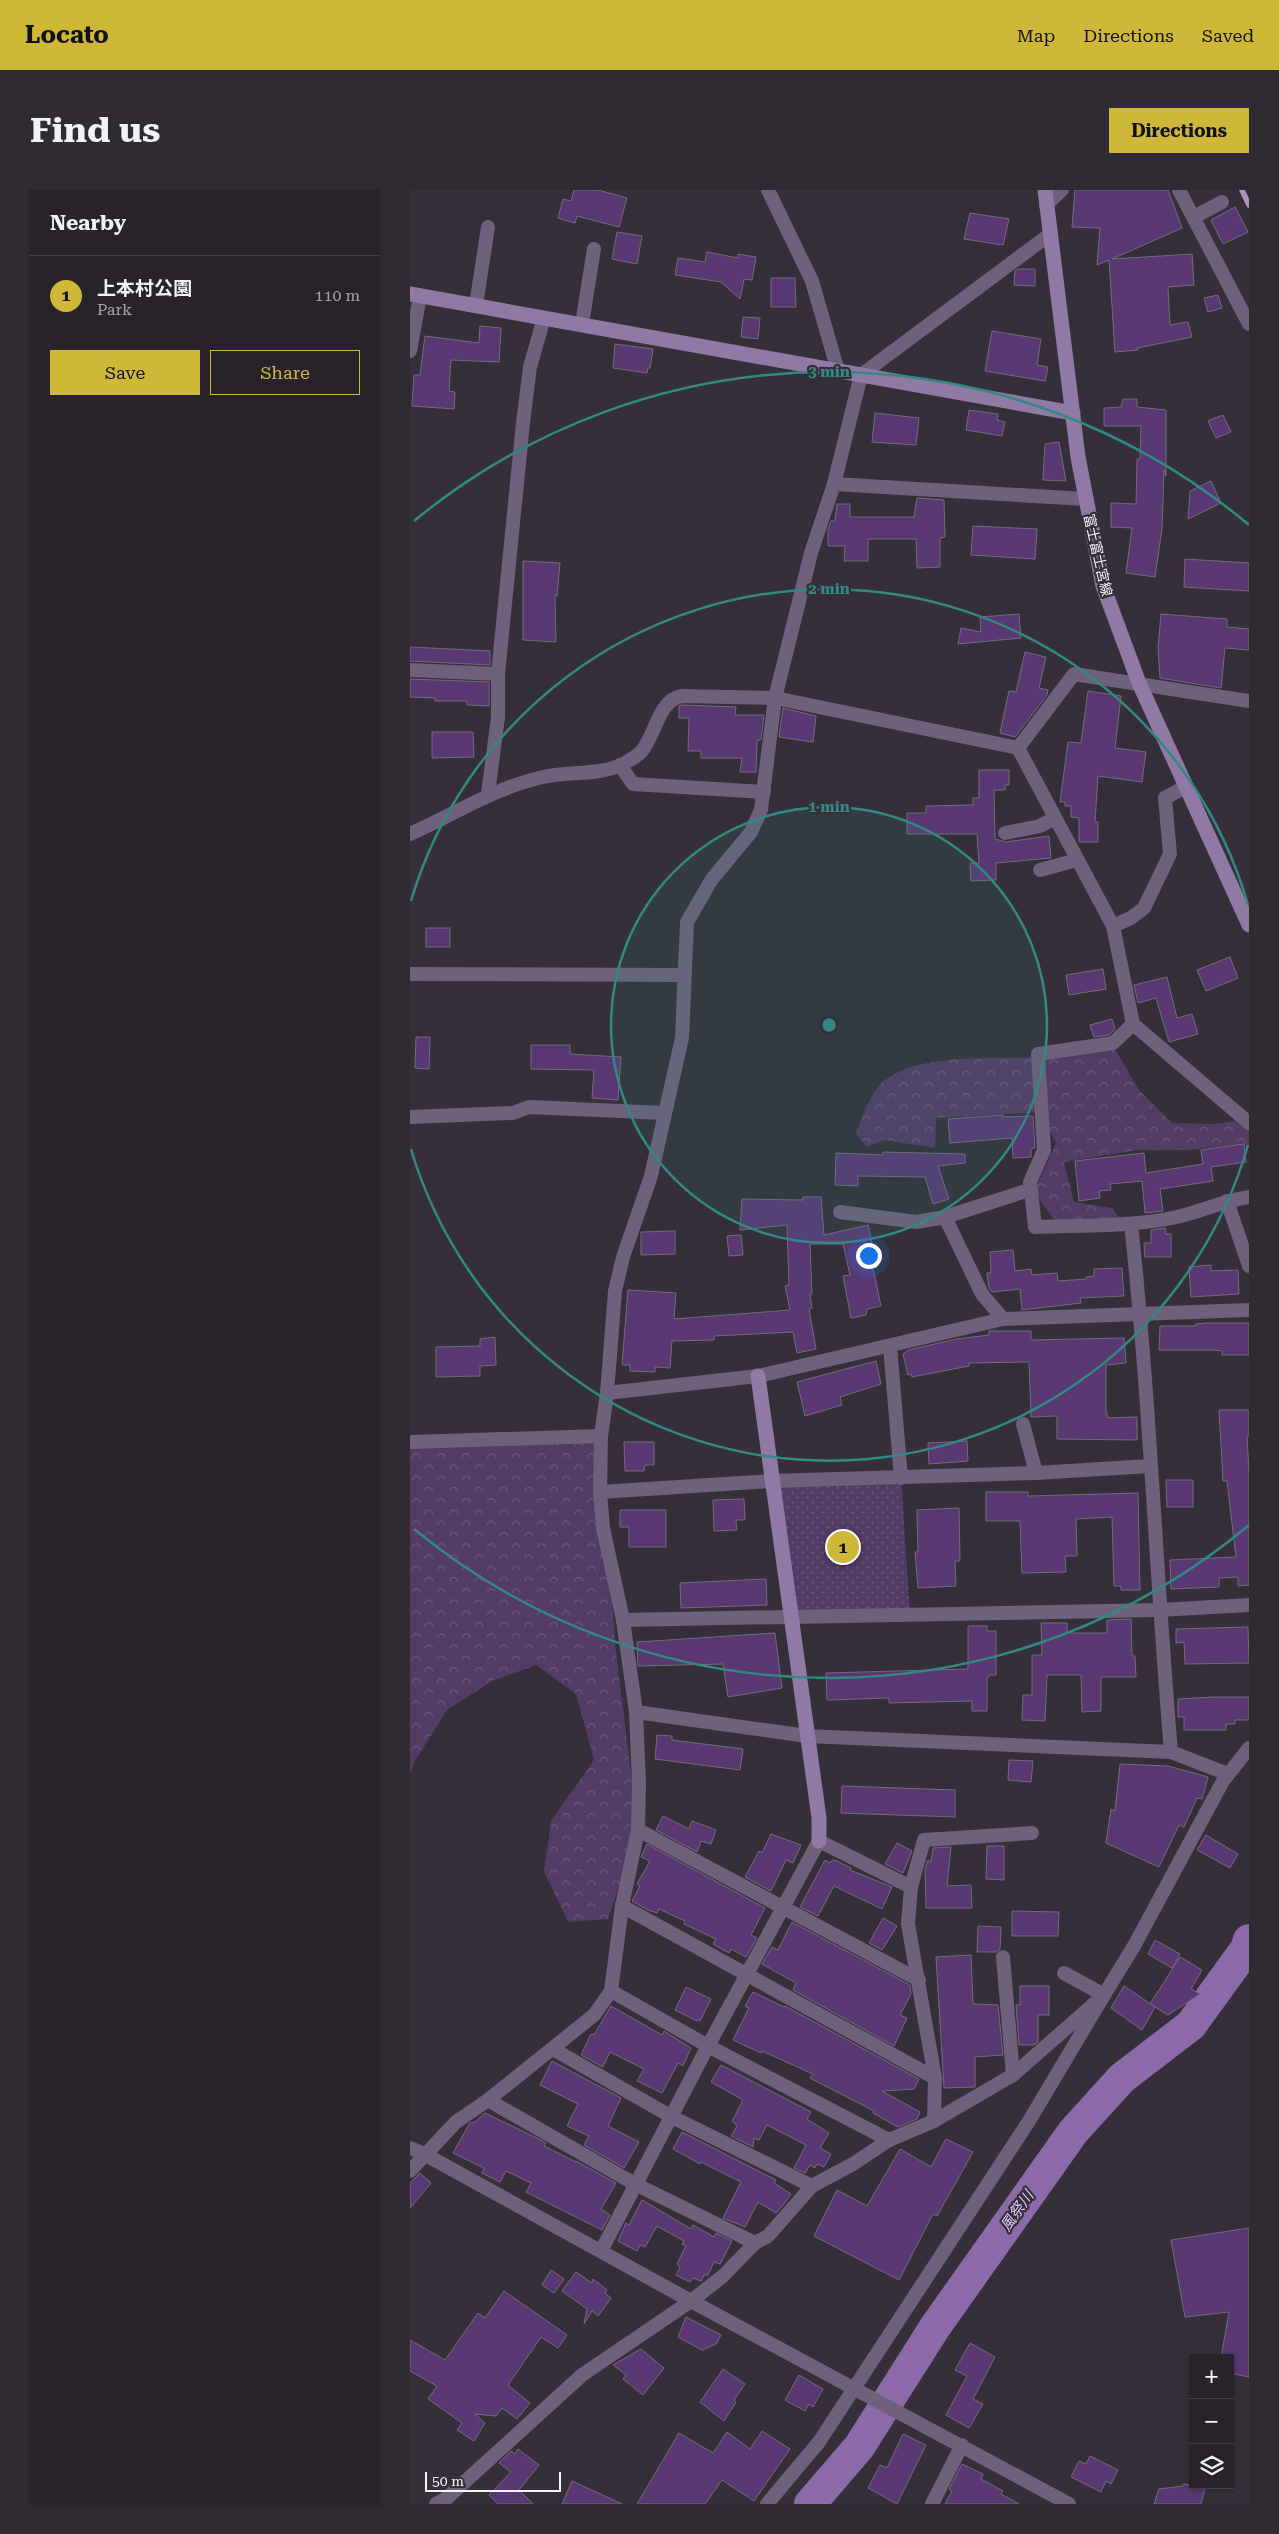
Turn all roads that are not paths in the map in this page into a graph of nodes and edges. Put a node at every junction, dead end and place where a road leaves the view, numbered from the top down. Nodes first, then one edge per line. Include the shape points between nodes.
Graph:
1 (768, 190) edge
2 (1045, 190) edge
3 (1062, 190) edge
4 (1179, 190) edge
5 (1222, 202) dead end
6 (1046, 205) junction
7 (1194, 217) junction
8 (488, 227) dead end
9 (1049, 235) junction
10 (594, 248) dead end
11 (415, 295) edge
12 (476, 305) junction
13 (1244, 305) edge
14 (544, 318) junction
15 (582, 324) junction
16 (1249, 324) edge
17 (410, 351) edge
18 (838, 371) junction
19 (861, 375) junction
20 (1073, 413) junction
21 (834, 484) junction
22 (1085, 499) junction
23 (410, 670) edge
24 (498, 674) junction
25 (1139, 683) junction
26 (775, 698) junction
27 (1249, 701) edge
28 (1018, 748) junction
29 (620, 765) junction
30 (1187, 786) junction
31 (764, 792) junction
32 (488, 794) junction
33 (1055, 818) junction
34 (1005, 833) dead end
35 (410, 834) edge
36 (1077, 860) junction
37 (1040, 870) dead end
38 (1249, 924) edge
39 (1113, 926) junction
40 (410, 974) edge
41 (683, 975) junction
42 (1133, 1024) junction
43 (665, 1113) junction
44 (410, 1117) edge
45 (1249, 1123) edge
46 (1029, 1190) junction
47 (1249, 1197) edge
48 (1226, 1202) junction
49 (840, 1212) dead end
50 (945, 1217) junction
51 (1131, 1224) junction
52 (1249, 1266) edge
53 (1249, 1310) edge
54 (1141, 1315) junction
55 (1003, 1319) junction
56 (890, 1346) junction
57 (758, 1376) junction
58 (607, 1393) junction
59 (1023, 1424) dead end
60 (602, 1436) junction
61 (410, 1442) edge
62 (1150, 1466) junction
63 (1036, 1473) junction
64 (900, 1478) junction
65 (771, 1481) junction
66 (600, 1492) junction
67 (1249, 1605) edge
68 (1159, 1610) junction
69 (792, 1615) junction
70 (623, 1620) junction
71 (636, 1712) junction
72 (807, 1736) junction
73 (1249, 1748) edge
74 (1171, 1752) junction
75 (1228, 1774) junction
76 (638, 1830) junction
77 (1032, 1833) dead end
78 (820, 1840) junction
79 (911, 1887) junction
80 (622, 1906) junction
81 (784, 1907) junction
82 (1003, 1957) dead end
83 (1064, 1973) dead end
84 (748, 1974) junction
85 (919, 1980) junction
86 (611, 1991) junction
87 (1104, 1995) junction
88 (708, 2046) junction
89 (553, 2049) junction
90 (1014, 2075) junction
91 (935, 2078) junction
92 (488, 2100) junction
93 (672, 2117) junction
94 (934, 2121) junction
95 (889, 2140) junction
96 (410, 2148) edge
97 (424, 2154) junction
98 (410, 2171) edge
99 (635, 2184) junction
100 (812, 2186) junction
101 (755, 2243) junction
102 (601, 2251) junction
103 (691, 2301) junction
104 (854, 2388) junction
105 (962, 2445) junction
106 (436, 2504) edge
107 (767, 2504) edge
108 (932, 2504) edge
109 (1069, 2504) edge

1 - 18 street via 812,281
2 - 6 street, 富士富士宮線
3 - 6 street
4 - 7 street
5 - 7 street
6 - 9 street, 富士富士宮線
7 - 13 street
8 - 12 street
9 - 19 street
9 - 20 street, 富士富士宮線
10 - 15 street
11 - 12 street
11 - 17 street
12 - 14 street
13 - 16 street
14 - 15 street
14 - 24 street via 530,367
15 - 18 street
18 - 19 street
19 - 20 street
19 - 21 street
20 - 22 street, 富士富士宮線
21 - 22 street
21 - 26 street via 811,553
22 - 25 street, 富士富士宮線 via 1103,586
23 - 24 street
24 - 32 street via 498,717
25 - 27 street
25 - 28 street via 1074,674
25 - 30 street, 富士富士宮線
26 - 28 street
26 - 29 street via 674,697 666,705 640,752
26 - 31 street
28 - 33 street
29 - 31 street via 633,784
29 - 32 street via 543,776
30 - 38 street, 富士富士宮線
30 - 39 street via 1165,798 1170,854 1144,908
31 - 41 street via 751,832 712,879 687,922
32 - 35 street
33 - 34 street via 1040,826
33 - 36 street
36 - 37 street
36 - 39 street
39 - 42 street
40 - 41 street
41 - 43 street via 682,1038
42 - 45 street
42 - 46 street via 1113,1043 1038,1054 1044,1150
43 - 44 street via 529,1107 513,1113
43 - 58 street via 651,1176 622,1257 615,1290
46 - 50 street
46 - 51 street via 1034,1226
47 - 48 street
48 - 51 street via 1172,1218
48 - 52 street
49 - 50 street via 916,1222
50 - 55 street via 982,1294
51 - 54 street
53 - 54 street
54 - 55 street
54 - 62 street
55 - 56 street
56 - 57 street
56 - 64 street
57 - 58 street
57 - 65 street
58 - 60 street
59 - 63 street
60 - 61 street
60 - 66 street
62 - 63 street
62 - 68 street
63 - 64 street
64 - 65 street
65 - 66 street
65 - 69 street
66 - 70 street via 603,1528
67 - 68 street
68 - 69 street
68 - 74 street
69 - 70 street
69 - 72 street
70 - 71 street
71 - 72 street
71 - 76 street
72 - 74 street
72 - 78 street
73 - 75 street
74 - 75 street
75 - 87 street
76 - 80 street
76 - 81 street
77 - 79 street via 924,1840
78 - 79 street
78 - 81 street
79 - 85 street via 908,1924
80 - 84 street
80 - 86 street
81 - 84 street
81 - 85 street
82 - 90 street
83 - 87 street
84 - 88 street
84 - 91 street
85 - 91 street
86 - 88 street
86 - 89 street via 594,2015
87 - 90 street
87 - 104 street via 1029,2121
88 - 93 street
88 - 95 street
89 - 92 street
89 - 93 street
90 - 94 street
91 - 94 street
92 - 97 street via 456,2122
92 - 99 street
93 - 99 street
93 - 100 street
94 - 95 street
95 - 100 street
96 - 97 street
97 - 98 street
97 - 102 street
99 - 101 street
99 - 102 street
100 - 101 street via 768,2236
101 - 103 street via 723,2276
102 - 103 street
103 - 104 street
103 - 106 street via 582,2375 447,2498
104 - 105 street
104 - 107 street via 819,2442
105 - 108 street
105 - 109 street

